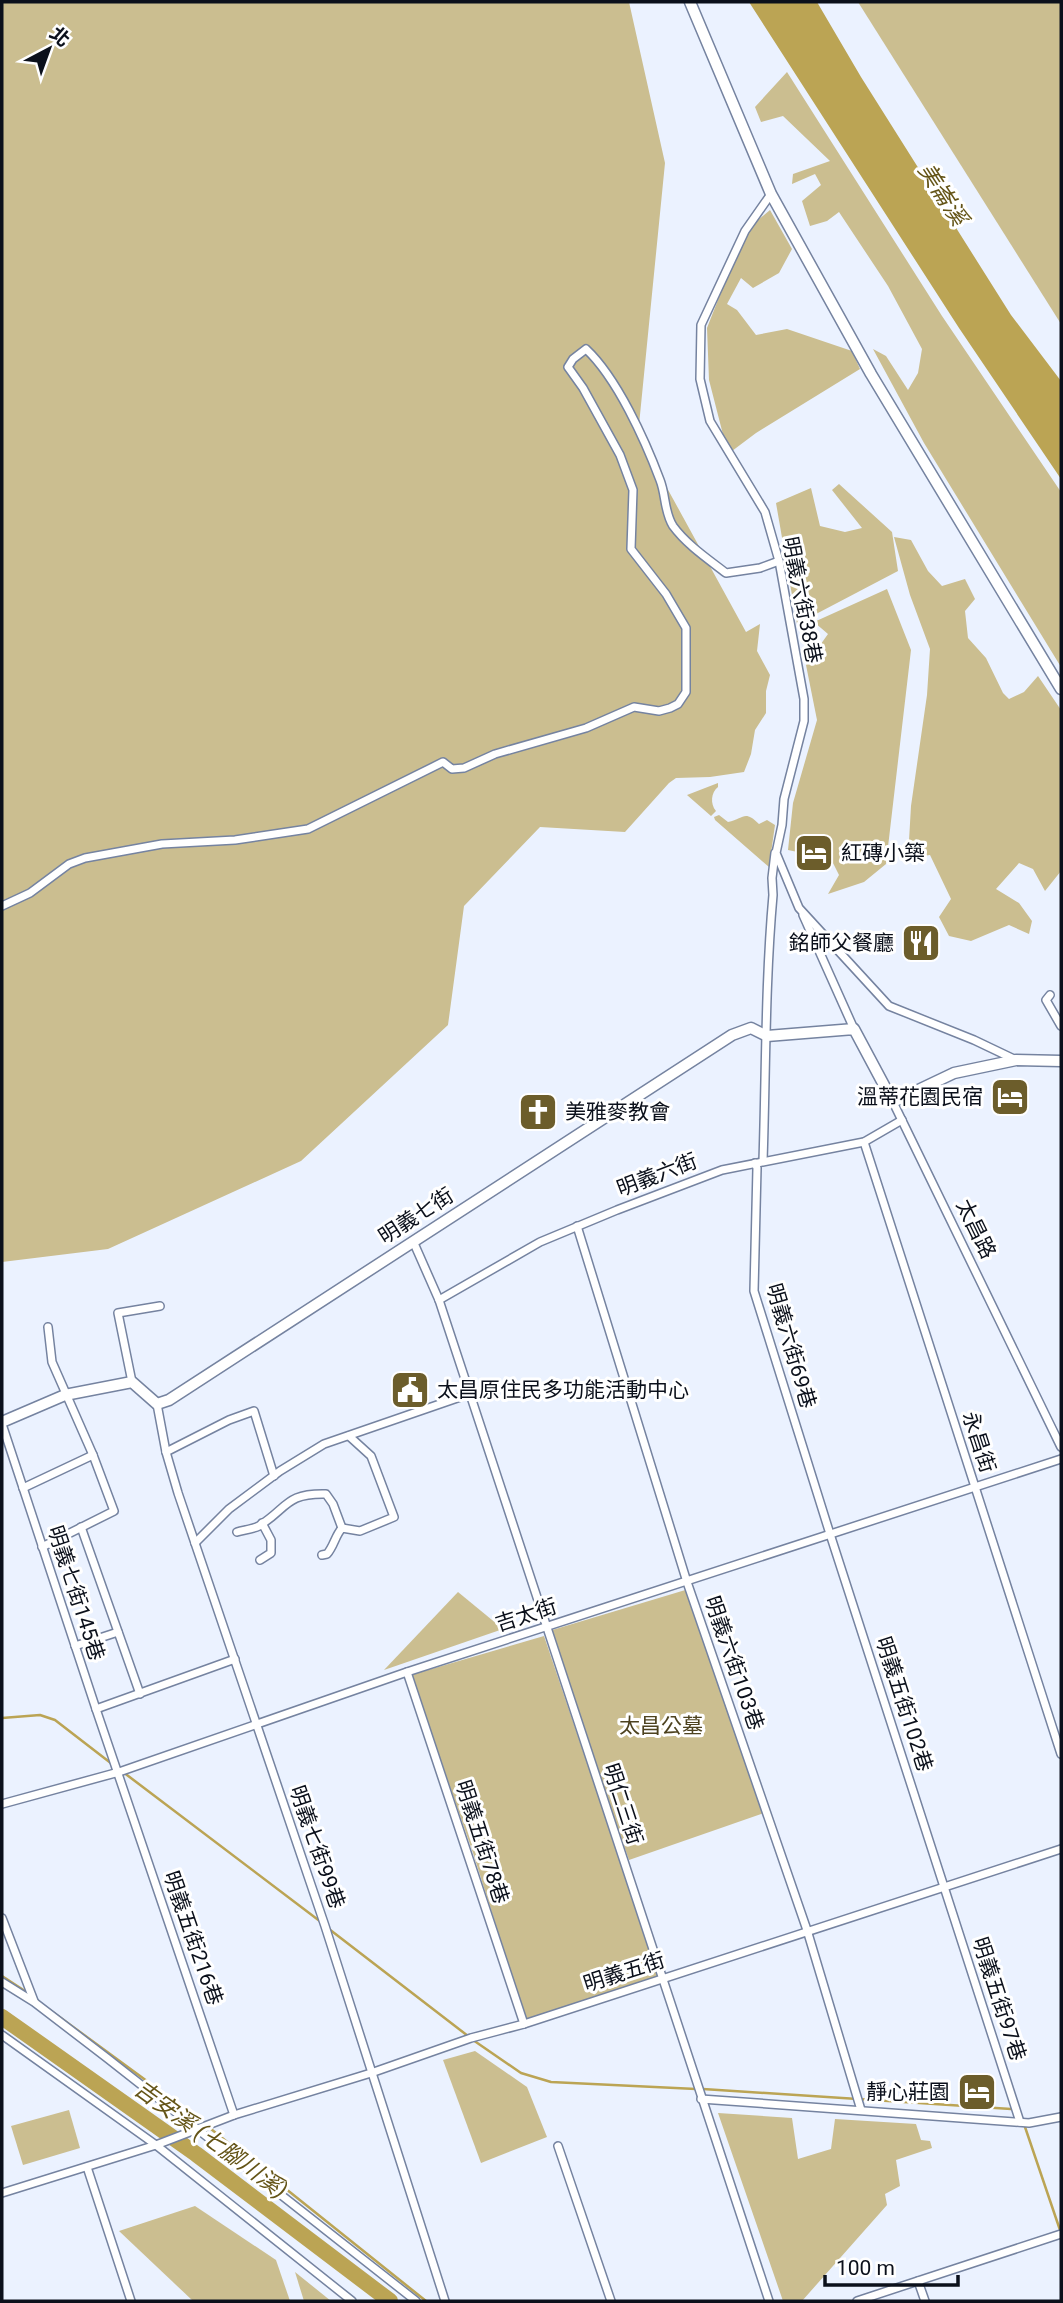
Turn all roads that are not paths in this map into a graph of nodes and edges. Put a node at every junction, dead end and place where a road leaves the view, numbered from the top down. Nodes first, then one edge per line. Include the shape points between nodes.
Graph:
1 (690, 2) edge
2 (771, 194) junction
3 (779, 561) junction
4 (1061, 689) edge
5 (776, 853) junction
6 (2, 906) edge
7 (799, 908) junction
8 (1050, 995) dead end
9 (1061, 1026) edge
10 (854, 1029) junction
11 (767, 1037) junction
12 (1016, 1060) junction
13 (1061, 1061) edge
14 (893, 1102) junction
15 (902, 1120) junction
16 (863, 1142) junction
17 (759, 1162) junction
18 (577, 1226) junction
19 (413, 1241) junction
20 (439, 1300) junction
21 (160, 1306) dead end
22 (48, 1327) dead end
23 (132, 1382) junction
24 (469, 1394) junction
25 (65, 1395) junction
26 (157, 1404) junction
27 (2, 1423) edge
28 (349, 1436) junction
29 (1061, 1447) edge
30 (166, 1452) junction
31 (93, 1455) junction
32 (1061, 1459) edge
33 (274, 1476) junction
34 (23, 1488) junction
35 (976, 1488) junction
36 (262, 1523) junction
37 (81, 1527) junction
38 (342, 1528) junction
39 (237, 1532) dead end
40 (830, 1534) junction
41 (195, 1543) junction
42 (42, 1547) junction
43 (322, 1555) dead end
44 (260, 1560) dead end
45 (687, 1582) junction
46 (546, 1627) junction
47 (118, 1632) junction
48 (75, 1646) junction
49 (235, 1659) junction
50 (407, 1672) junction
51 (140, 1694) junction
52 (96, 1709) junction
53 (255, 1723) junction
54 (1061, 1754) edge
55 (119, 1772) junction
56 (2, 1804) edge
57 (1061, 1849) edge
58 (945, 1886) junction
59 (2, 1918) edge
60 (807, 1930) junction
61 (662, 1978) junction
62 (2, 1982) edge
63 (34, 2002) junction
64 (524, 2024) junction
65 (2, 2035) edge
66 (371, 2073) junction
67 (699, 2092) junction
68 (861, 2110) junction
69 (234, 2115) junction
70 (1061, 2117) edge
71 (1020, 2122) junction
72 (198, 2129) junction
73 (156, 2145) junction
74 (558, 2146) dead end
75 (87, 2166) junction
76 (2, 2193) edge
77 (1061, 2234) edge
78 (918, 2281) junction
79 (131, 2301) edge
80 (352, 2301) edge
81 (416, 2301) edge
82 (445, 2301) edge
83 (611, 2301) edge
84 (769, 2301) edge
85 (857, 2301) edge
86 (925, 2301) edge

1 - 2 street
2 - 3 street, 明義六街38巷 via 745,232 701,326 700,379 710,421 765,512
2 - 4 street via 871,374
3 - 5 street, 明義六街38巷 via 804,721
3 - 6 street via 726,573 674,527 647,447 611,380 586,349 568,367 620,455 633,490 631,549 686,628 686,692 678,704 659,711 634,708 464,768 452,769 443,762 308,829 162,844 85,858 69,864 30,894
5 - 7 street
5 - 11 street, 明義六街38巷
7 - 10 street
7 - 12 street via 889,1006
8 - 9 street via 1046,1000
10 - 11 street, 明義七街
10 - 14 street, 太昌路
11 - 17 street, 明義六街69巷
11 - 19 street, 明義七街 via 751,1028 732,1035
12 - 13 street
12 - 14 street via 954,1073
14 - 15 street, 太昌路
15 - 16 street, 明義六街
15 - 29 street, 太昌路
16 - 17 street, 明義六街
16 - 35 street, 永昌街
17 - 18 street, 明義六街 via 722,1170
17 - 40 street, 明義六街69巷 via 754,1291
18 - 20 street, 明義六街
18 - 45 street, 明義六街103巷
19 - 20 street, 明仁三街
19 - 26 street, 明義七街
20 - 24 street, 明仁三街
21 - 23 street via 118,1313
22 - 25 street via 52,1362
23 - 25 street
23 - 26 street
24 - 28 street
24 - 46 street, 明仁三街
25 - 27 street
25 - 31 street
26 - 30 street, 明義七街99巷
27 - 34 street, 明義七街145巷
28 - 33 street via 324,1444
28 - 38 street via 371,1456 394,1517 360,1531
30 - 33 street via 254,1411
30 - 41 street, 明義七街99巷
31 - 34 street
31 - 37 street via 114,1511
32 - 35 street, 吉太街
33 - 41 street via 229,1509
34 - 42 street, 明義七街145巷
35 - 40 street, 吉太街
35 - 54 street, 永昌街
36 - 38 street via 298,1496 326,1494
36 - 39 street
36 - 44 street via 271,1540 271,1553
37 - 42 street
37 - 47 street
38 - 43 street via 331,1549
40 - 45 street, 吉太街
40 - 58 street, 明義五街102巷
41 - 49 street, 明義七街99巷
42 - 48 street, 明義七街145巷
45 - 46 street, 吉太街
45 - 60 street, 明義六街103巷
46 - 50 street, 吉太街
46 - 61 street, 明仁三街
47 - 48 street
47 - 51 street
48 - 52 street, 明義七街145巷
49 - 51 street
49 - 53 street, 明義七街99巷
50 - 53 street, 吉太街
50 - 64 street, 明義五街78巷
51 - 52 street
52 - 55 street, 明義七街145巷
53 - 55 street, 吉太街
53 - 66 street, 明義七街99巷
55 - 56 street, 吉太街
55 - 69 street, 明義五街216巷
57 - 58 street, 明義五街
58 - 60 street, 明義五街
58 - 71 street, 明義五街97巷
59 - 63 street
60 - 61 street, 明義五街
60 - 68 street, 明義六街103巷
61 - 64 street, 明義五街
61 - 67 street, 明仁三街
62 - 63 street
63 - 72 street
64 - 66 street, 明義五街
65 - 73 street
66 - 69 street, 明義五街
66 - 82 street, 明義七街99巷
67 - 68 street
67 - 84 street, 明仁三街
68 - 71 street
69 - 72 street, 明義五街
70 - 71 street
72 - 73 street, 明義五街
72 - 81 street
73 - 75 street, 明義五街
73 - 80 street
74 - 83 street
75 - 76 street, 明義五街
75 - 79 street
77 - 78 street
78 - 85 street
78 - 86 street

